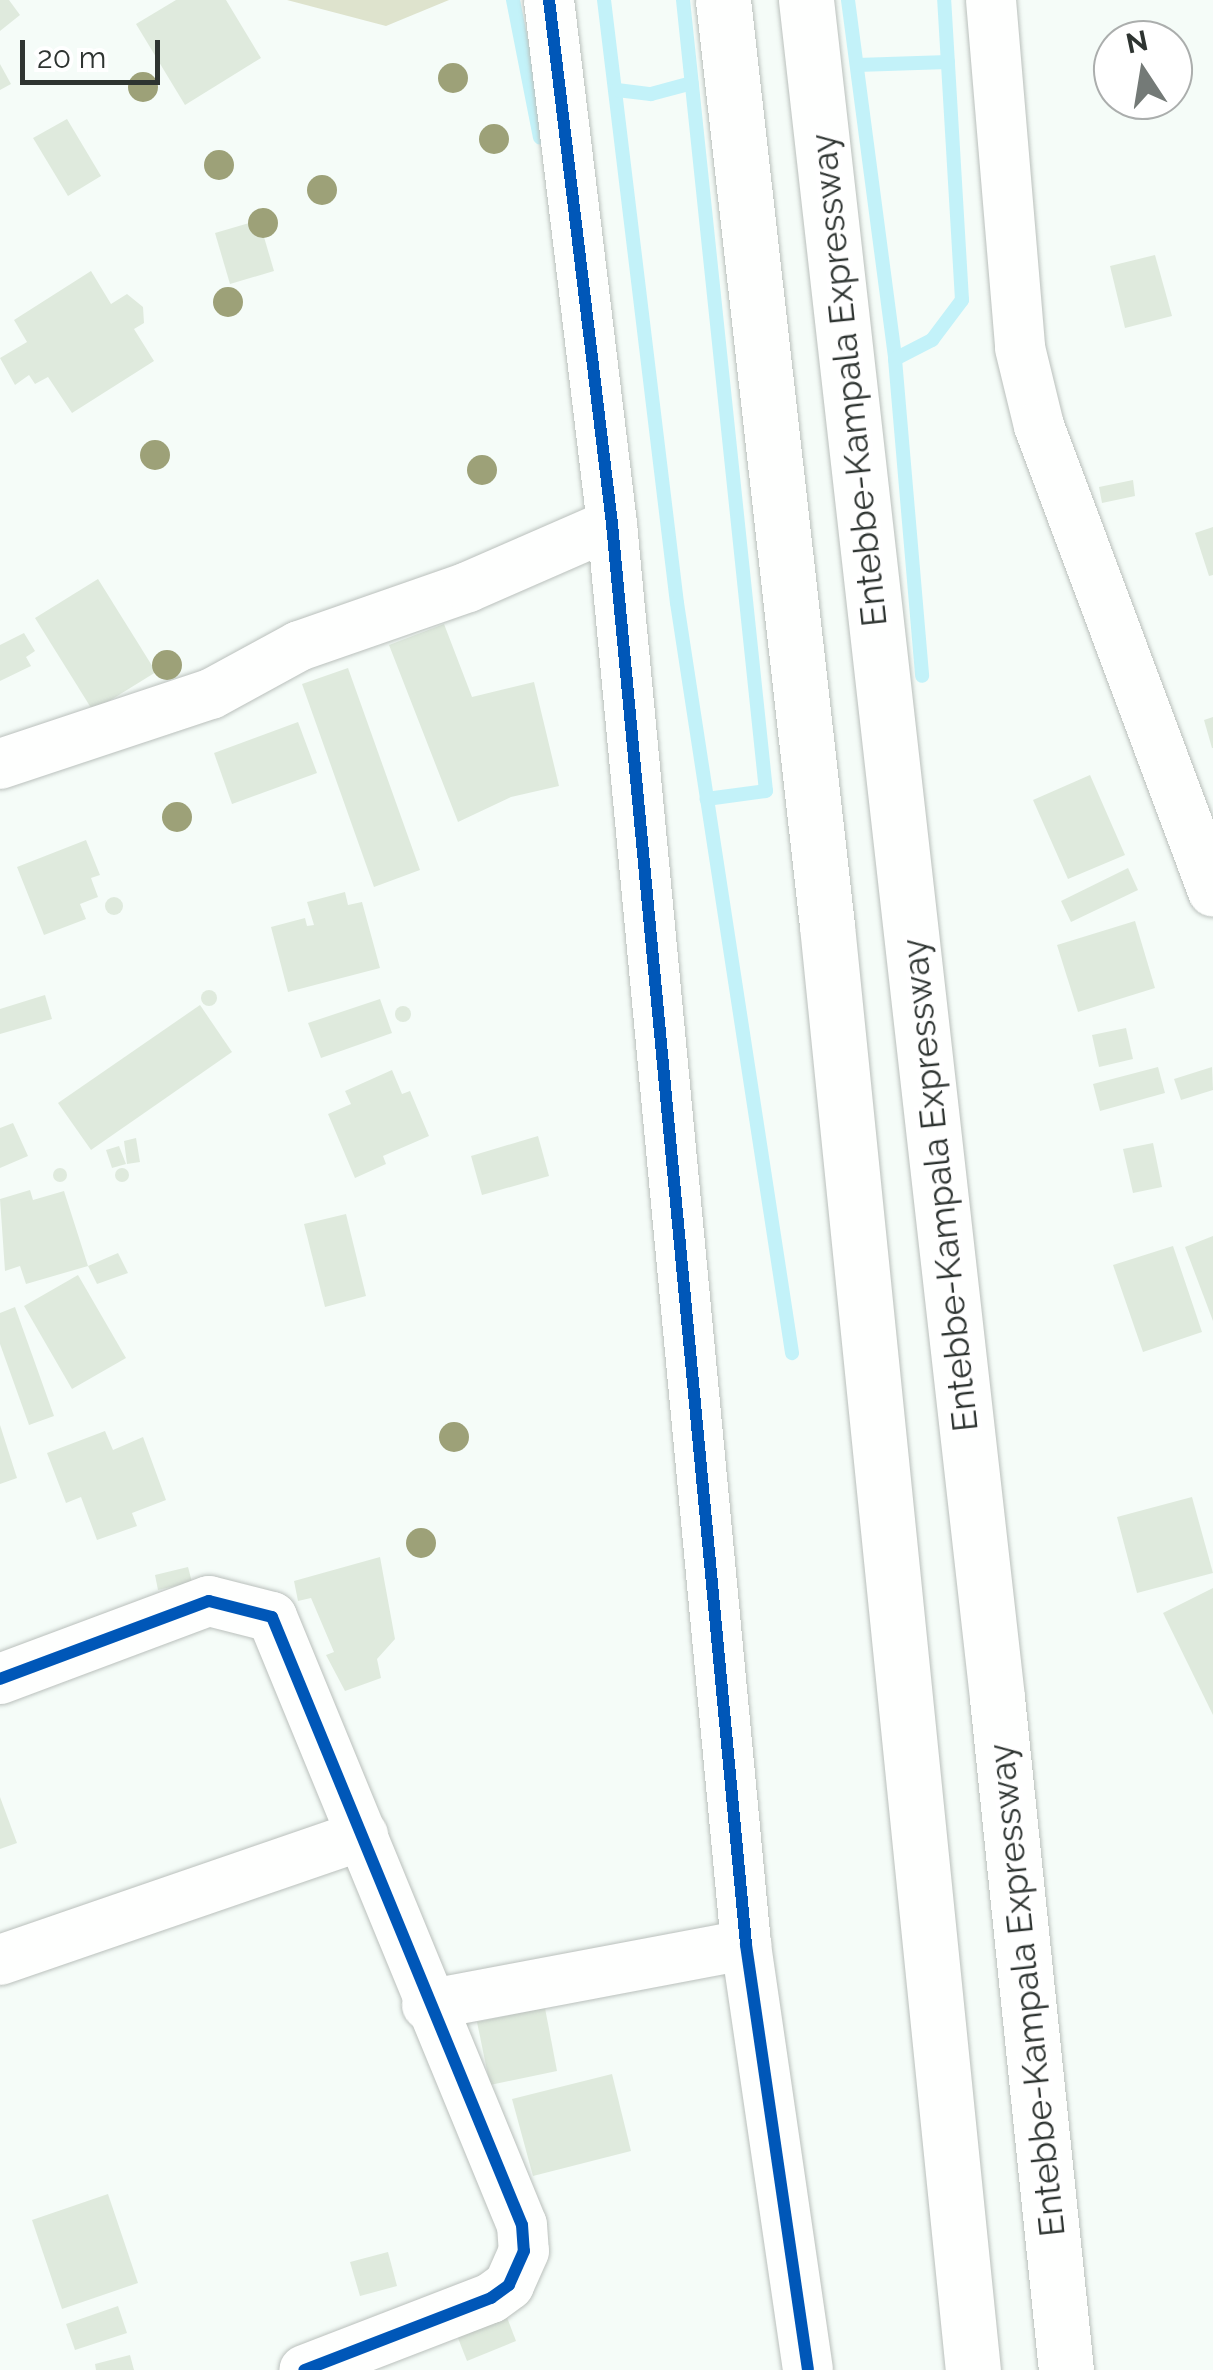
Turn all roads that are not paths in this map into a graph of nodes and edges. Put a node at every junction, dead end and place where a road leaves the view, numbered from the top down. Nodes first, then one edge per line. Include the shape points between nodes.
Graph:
1 (549, 0) edge
2 (723, 0) edge
3 (806, 0) edge
4 (991, 0) edge
5 (612, 524) junction
6 (0, 764) edge
7 (1213, 892) edge
8 (0, 1680) edge
9 (363, 1835) junction
10 (746, 1945) junction
11 (0, 1960) edge
12 (427, 2005) junction
13 (304, 2370) edge
14 (808, 2370) edge
15 (973, 2370) edge
16 (1066, 2370) edge

1 - 5 street
2 - 15 highway via 825,906
3 - 16 highway, Entebbe-Kampala Expressway via 998,1698
4 - 7 street via 1020,348 1039,426
5 - 6 street via 468,587 300,646 211,694
5 - 10 street
8 - 9 street via 209,1601 272,1617
9 - 11 street
9 - 12 street
10 - 12 street
10 - 14 street
12 - 13 street via 522,2225 524,2252 509,2285 490,2298

